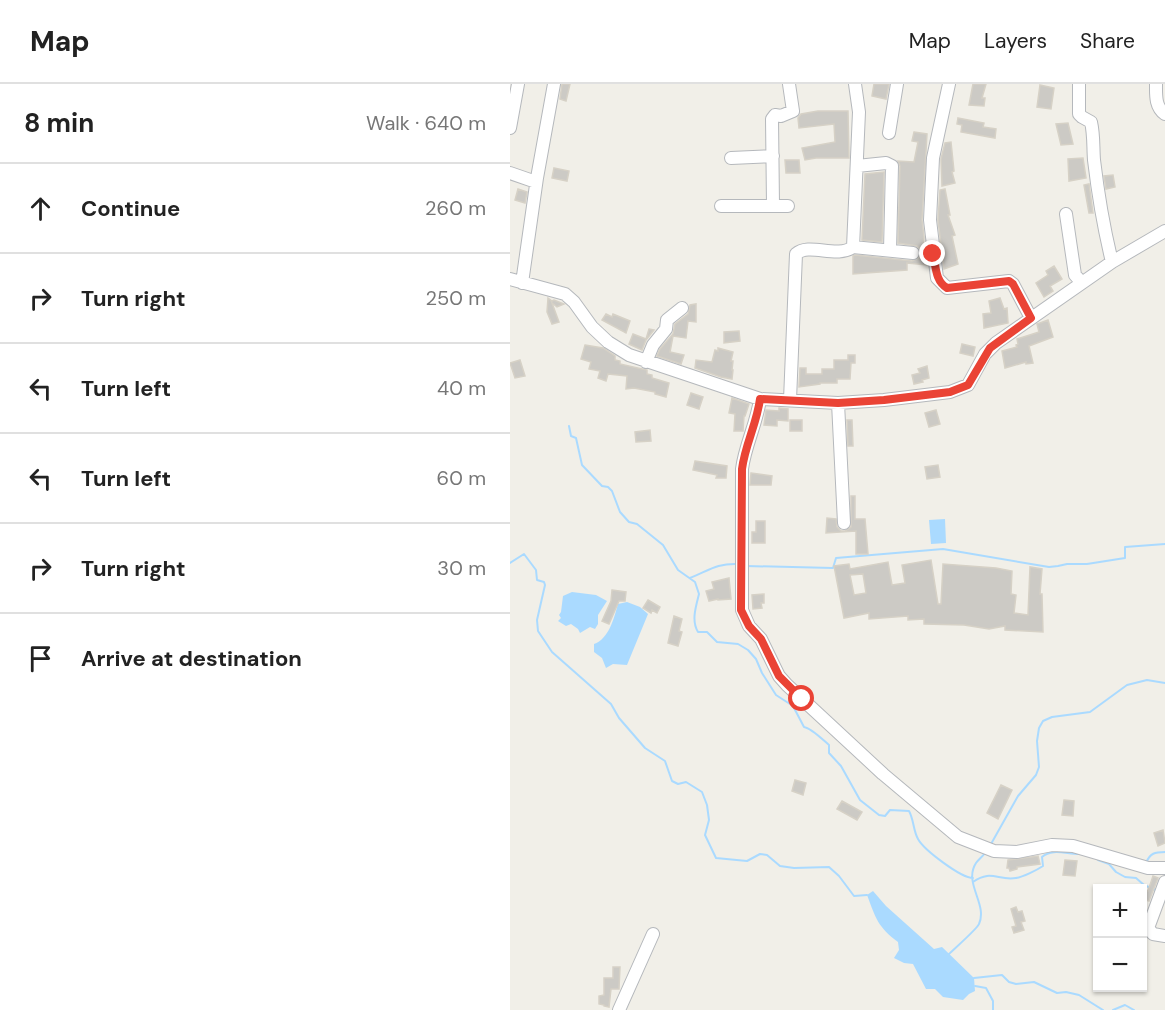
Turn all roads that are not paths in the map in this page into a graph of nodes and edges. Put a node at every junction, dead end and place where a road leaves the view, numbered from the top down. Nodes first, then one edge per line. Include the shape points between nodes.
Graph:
1 (518, 84) edge
2 (554, 84) edge
3 (789, 84) edge
4 (855, 84) edge
5 (897, 84) edge
6 (950, 84) edge
7 (1079, 84) edge
8 (1156, 84) edge
9 (1165, 114) edge
10 (510, 128) edge
11 (889, 133) dead end
12 (773, 156) junction
13 (731, 158) dead end
14 (857, 166) junction
15 (510, 173) edge
16 (536, 182) junction
17 (773, 205) junction
18 (721, 206) dead end
19 (788, 206) dead end
20 (1066, 214) dead end
21 (1165, 231) edge
22 (853, 247) junction
23 (890, 250) junction
24 (913, 253) dead end
25 (1112, 262) junction
26 (516, 281) edge
27 (1082, 283) junction
28 (682, 308) dead end
29 (1031, 318) junction
30 (646, 362) junction
31 (760, 399) junction
32 (790, 400) junction
33 (838, 403) junction
34 (844, 523) dead end
35 (1165, 868) edge
36 (1165, 882) edge
37 (653, 934) dead end
38 (1165, 936) edge
39 (619, 1010) edge

1 - 10 street
2 - 16 street
3 - 12 street via 793,111 772,119
4 - 14 street via 859,112
5 - 11 street
6 - 29 street via 931,179 930,220 938,278 947,288 1009,281
7 - 25 street via 1079,114 1091,122 1094,135 1094,160
8 - 9 street via 1156,101
12 - 13 street
12 - 17 street
14 - 22 street
14 - 23 street via 892,166
15 - 16 street
16 - 26 street
17 - 18 street
17 - 19 street
20 - 27 street via 1075,275
21 - 25 street
22 - 23 street
22 - 32 street via 843,252 802,250 796,254
23 - 24 street
25 - 27 street
26 - 30 street via 566,294 608,342
27 - 29 street
28 - 30 street via 667,320 666,330 653,345
29 - 33 street via 990,348 973,379 960,389
30 - 31 street
31 - 32 street
31 - 35 street via 742,469 741,610 779,676 883,774 958,837 994,852 1073,846 1154,869
32 - 33 street
33 - 34 street
36 - 38 street via 1148,926 1153,934
37 - 39 street

